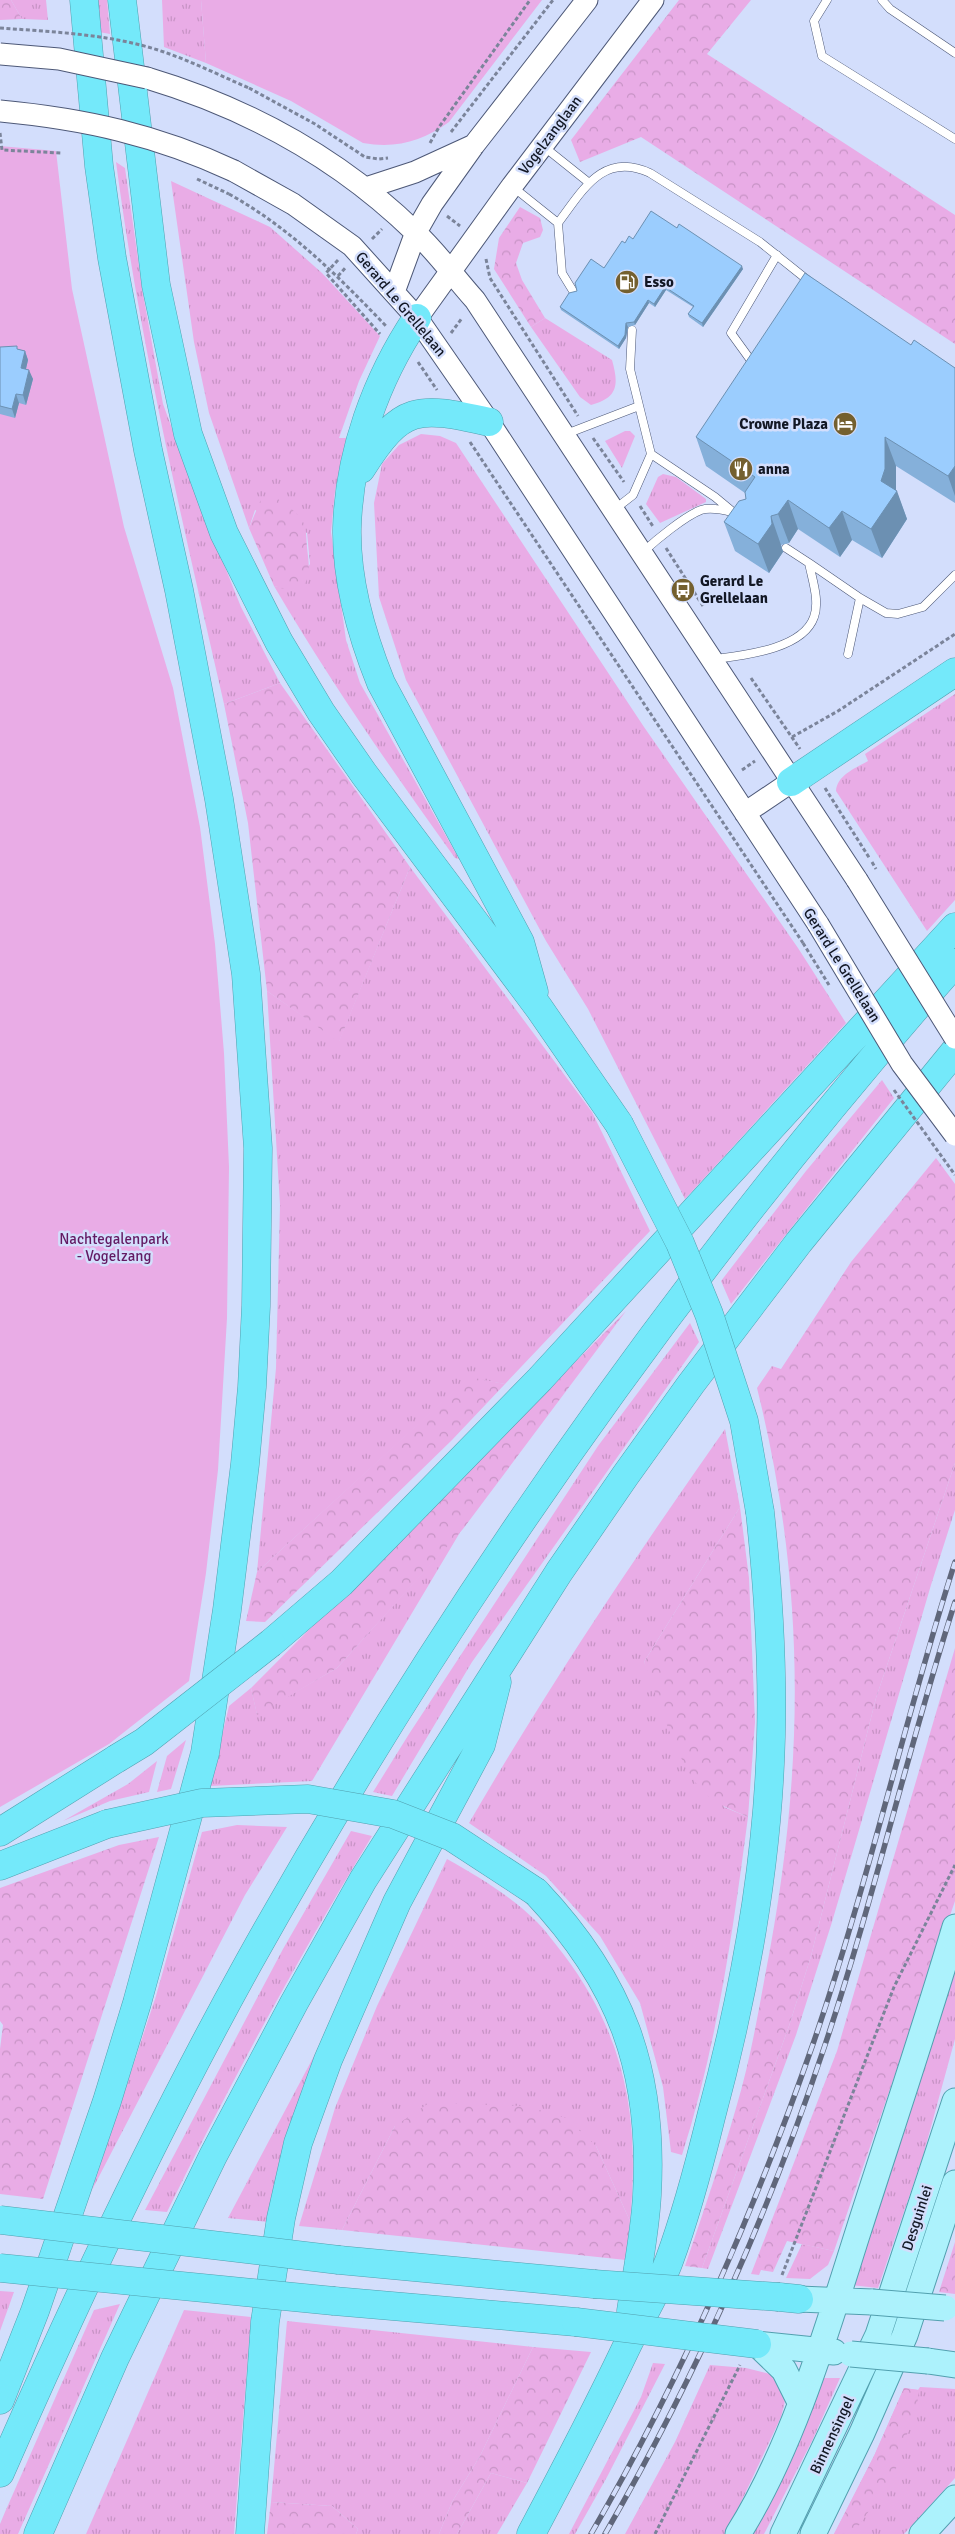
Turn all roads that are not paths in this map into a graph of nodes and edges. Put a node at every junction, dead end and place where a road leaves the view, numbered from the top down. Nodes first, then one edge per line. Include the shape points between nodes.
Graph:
1 (84, 0) edge
2 (122, 0) edge
3 (587, 0) edge
4 (653, 0) edge
5 (827, 0) edge
6 (882, 0) edge
7 (955, 53) edge
8 (0, 54) edge
9 (0, 111) edge
10 (955, 139) edge
11 (474, 145) junction
12 (542, 146) junction
13 (588, 182) junction
14 (512, 186) junction
15 (366, 188) junction
16 (558, 223) junction
17 (416, 232) junction
18 (777, 255) junction
19 (450, 271) junction
20 (807, 280) junction
21 (814, 285) edge
22 (801, 288) edge
23 (574, 291) edge
24 (394, 292) junction
25 (417, 318) junction
26 (632, 330) dead end
27 (757, 353) edge
28 (639, 406) junction
29 (489, 422) junction
30 (564, 435) junction
31 (651, 454) junction
32 (351, 485) junction
33 (613, 511) junction
34 (733, 512) junction
35 (746, 521) edge
36 (786, 548) edge
37 (642, 553) junction
38 (809, 564) junction
39 (955, 575) edge
40 (860, 598) junction
41 (848, 654) dead end
42 (712, 660) junction
43 (955, 672) edge
44 (801, 775) junction
45 (745, 813) junction
46 (955, 927) edge
47 (955, 963) edge
48 (539, 1008) junction
49 (955, 1038) edge
50 (955, 1051) edge
51 (955, 1135) edge
52 (503, 1659) junction
53 (0, 1832) edge
54 (0, 1866) edge
55 (955, 1927) edge
56 (955, 2102) edge
57 (955, 2182) edge
58 (0, 2220) edge
59 (0, 2268) edge
60 (786, 2292) joint
61 (836, 2300) junction
62 (950, 2309) edge
63 (878, 2335) joint
64 (904, 2335) joint
65 (819, 2350) junction
66 (624, 2352) junction
67 (749, 2352) junction
68 (955, 2365) edge
69 (0, 2400) edge
70 (800, 2402) junction
71 (0, 2473) edge
72 (955, 2498) edge
73 (38, 2534) edge
74 (250, 2534) edge
75 (531, 2534) edge
76 (738, 2534) edge
77 (784, 2534) edge
78 (813, 2534) edge
79 (922, 2534) edge

1 - 69 highway via 99,166 112,258 218,789 246,974 258,1148 256,1306 245,1464 205,1752 107,2101 35,2312
2 - 48 highway via 156,285 188,434 224,533 279,642 321,712
3 - 11 street
4 - 12 street, Vogelzanglaan
5 - 10 lane via 814,21 822,56
6 - 7 lane via 890,9
8 - 15 street, bridge via 59,59 175,86 244,114 302,144
9 - 24 street, Gerard Le Grellelaan, bridge via 56,116 140,134 191,151 234,171 359,246
11 - 15 street via 415,172
11 - 17 street
12 - 13 lane
12 - 14 street, Vogelzanglaan
13 - 16 lane
13 - 18 lane via 622,165 637,167
14 - 16 lane
14 - 19 street, Vogelzanglaan
15 - 17 street
16 - 23 lane via 562,273
17 - 19 street
17 - 24 street
18 - 20 lane
18 - 27 lane via 731,333 752,362
19 - 25 street, Vogelzanglaan
19 - 30 street via 475,300
20 - 21 lane
20 - 22 lane
24 - 25 street, Gerard Le Grellelaan
25 - 29 street, Gerard Le Grellelaan
25 - 32 highway via 398,346 379,385
26 - 28 lane via 630,369
28 - 30 lane
28 - 31 lane
29 - 32 highway via 451,413 421,412 406,417 389,429
29 - 45 street, Gerard Le Grellelaan
30 - 33 street
31 - 33 lane via 633,495
31 - 34 lane
32 - 48 highway via 347,529 358,612 368,651 396,714 520,942
33 - 37 street
34 - 35 lane
34 - 37 lane via 701,510 659,537
36 - 38 lane
37 - 42 street
38 - 40 lane
38 - 42 lane via 815,593 815,616 803,636 766,650
39 - 40 lane via 923,607 911,612 886,613
40 - 41 lane
42 - 44 street via 771,751
43 - 44 highway
44 - 45 street
44 - 49 street, bridge via 857,880
45 - 51 street, Gerard Le Grellelaan, bridge via 818,924 902,1064
46 - 53 highway, bridge via 540,1379 341,1583 271,1643 144,1742
47 - 71 highway via 862,1068 756,1200 606,1401 479,1584 361,1768 248,1964 141,2166
48 - 66 highway, bridge via 619,1124 680,1242 709,1314 744,1421 760,1512 770,1624 771,1738 764,1832 738,2004 721,2080 679,2231 668,2264
50 - 52 highway via 799,1242 691,1384 559,1572
52 - 73 highway via 363,1880 294,2003 213,2156 114,2358
52 - 74 highway via 481,1745 397,1902 328,2060 298,2142 281,2218 264,2322
54 - 66 highway, bridge via 107,1824 202,1803 308,1798 392,1814 452,1837 536,1892 567,1925 602,1976 626,2027 642,2082 648,2137 647,2195
55 - 61 main road
56 - 63 main road, Desguinlei
57 - 64 main road, Desguinlei
58 - 60 highway, bridge via 339,2260 594,2284
59 - 67 highway, bridge via 576,2322
60 - 61 main road
61 - 62 main road, bridge
61 - 65 main road
63 - 77 main road, Binnensingel
64 - 78 main road, Binnensingel via 862,2433
65 - 67 main road
65 - 68 main road, bridge
65 - 70 main road
66 - 75 highway via 592,2421
67 - 70 main road via 784,2370
70 - 76 main road via 751,2514
72 - 79 main road

